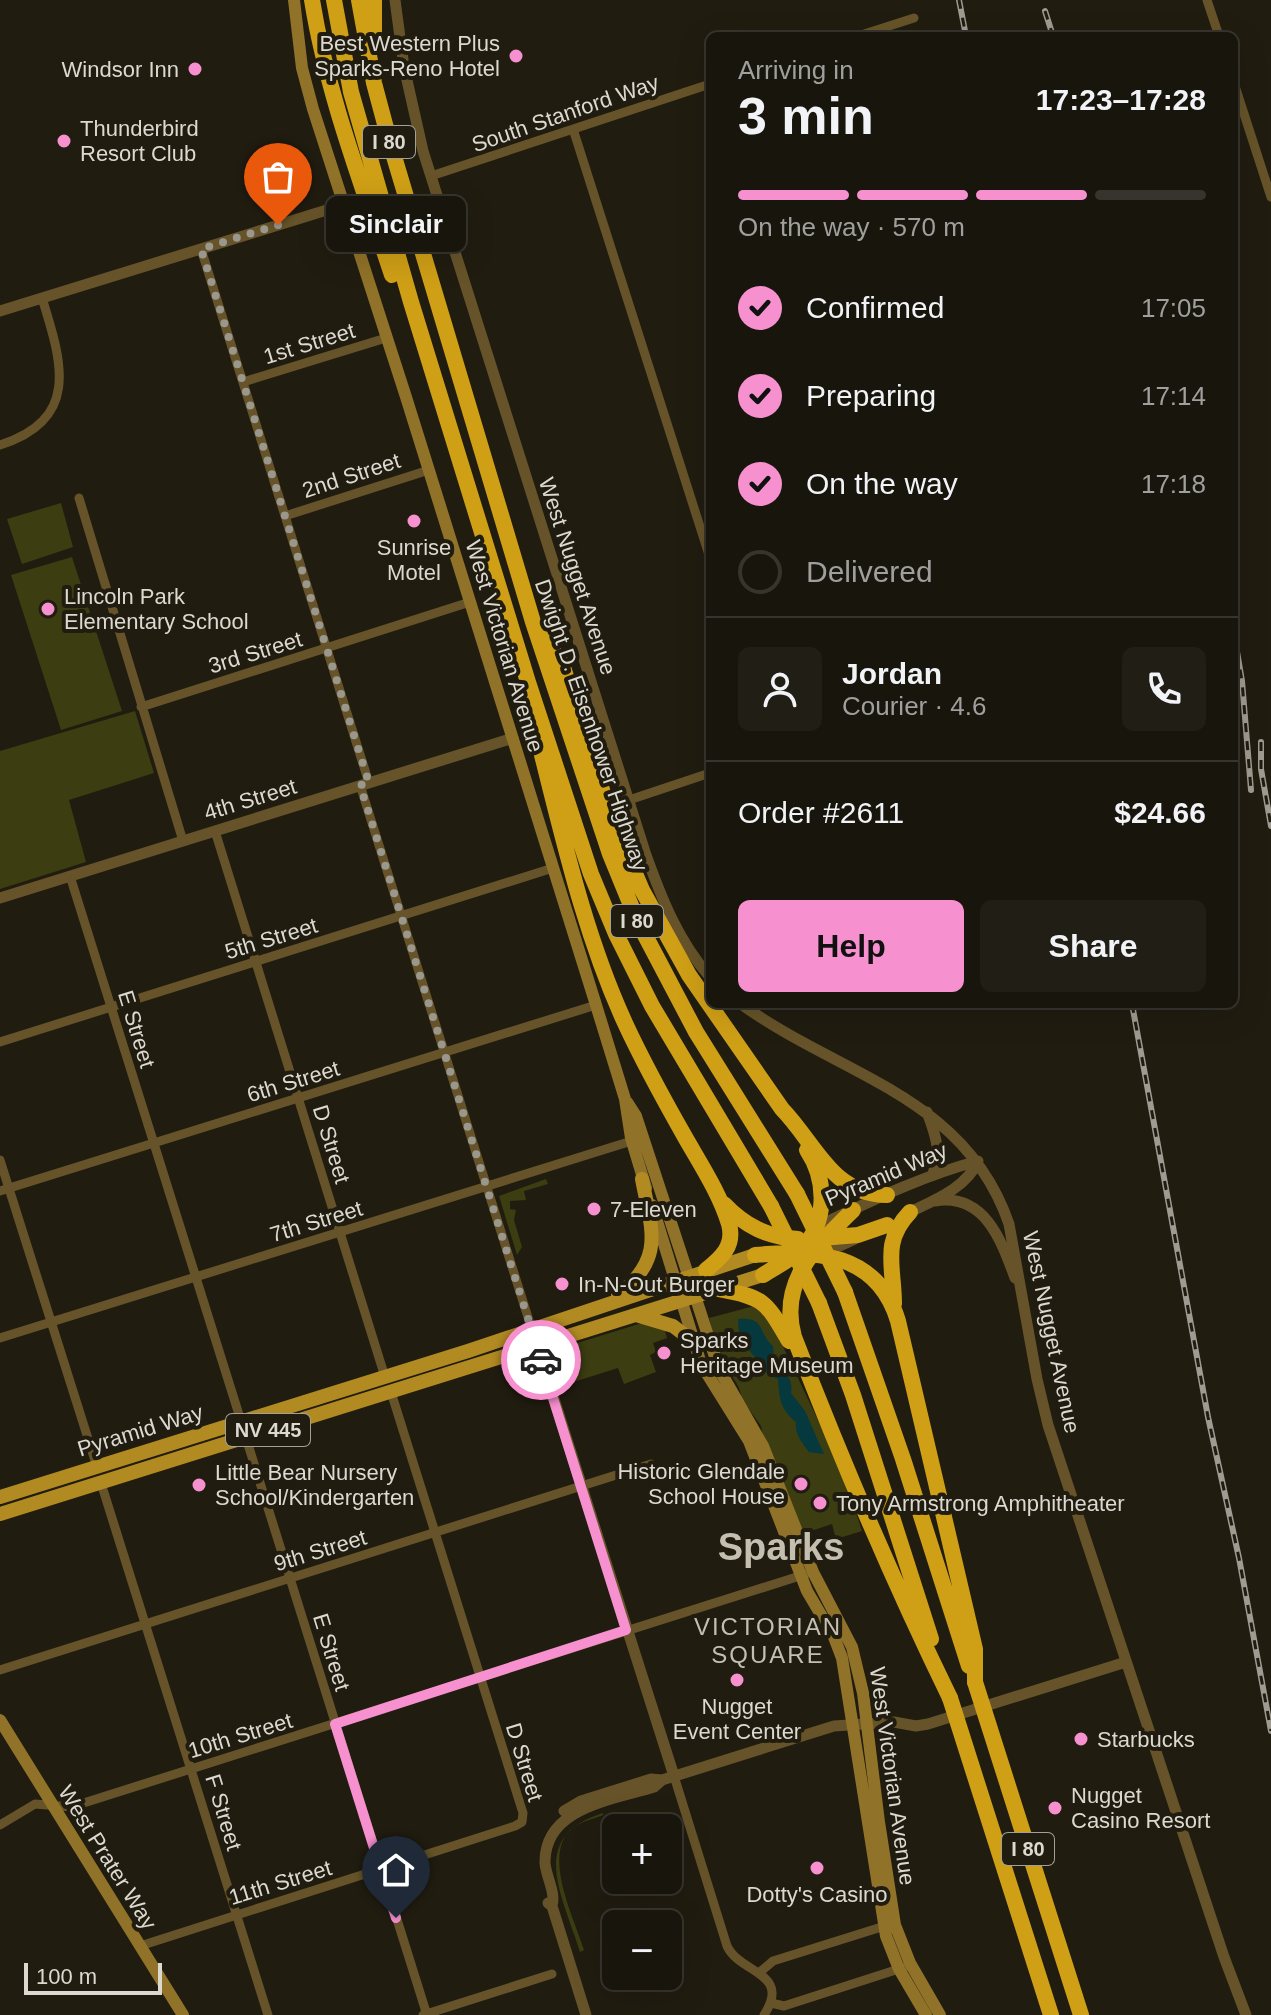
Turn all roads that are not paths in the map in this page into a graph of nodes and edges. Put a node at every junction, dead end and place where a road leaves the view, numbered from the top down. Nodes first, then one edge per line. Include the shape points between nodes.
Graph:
1 (294, 0) edge
2 (312, 0) edge
3 (334, 0) edge
4 (359, 0) edge
5 (374, 0) edge
6 (395, 0) edge
7 (1207, 0) edge
8 (914, 18) dead end
9 (870, 32) edge
10 (1218, 32) edge
11 (374, 83) junction
12 (706, 85) edge
13 (1238, 95) edge
14 (573, 129) junction
15 (431, 176) junction
16 (1271, 197) edge
17 (343, 205) junction
18 (201, 249) junction
19 (42, 298) junction
20 (0, 311) edge
21 (386, 338) junction
22 (243, 382) junction
23 (441, 399) junction
24 (0, 445) edge
25 (429, 470) junction
26 (79, 498) dead end
27 (285, 516) junction
28 (706, 545) edge
29 (470, 602) junction
30 (533, 622) junction
31 (326, 648) junction
32 (528, 682) junction
33 (141, 707) junction
34 (513, 738) junction
35 (706, 774) edge
36 (364, 784) junction
37 (629, 800) junction
38 (215, 831) junction
39 (183, 841) junction
40 (553, 868) junction
41 (70, 876) junction
42 (0, 898) edge
43 (402, 916) junction
44 (257, 961) junction
45 (706, 972) edge
46 (706, 999) edge
47 (596, 1005) junction
48 (111, 1007) junction
49 (712, 1008) edge
50 (748, 1008) edge
51 (0, 1042) edge
52 (444, 1052) junction
53 (299, 1098) junction
54 (782, 1109) junction
55 (927, 1112) junction
56 (637, 1139) junction
57 (154, 1143) junction
58 (0, 1160) edge
59 (978, 1161) junction
60 (932, 1176) junction
61 (642, 1179) junction
62 (486, 1186) junction
63 (4, 1190) edge
64 (887, 1195) junction
65 (717, 1197) junction
66 (932, 1202) junction
67 (853, 1210) joint
68 (910, 1212) junction
69 (887, 1225) joint
70 (341, 1231) junction
71 (810, 1245) junction
72 (755, 1255) joint
73 (706, 1270) junction
74 (763, 1275) joint
75 (196, 1277) junction
76 (682, 1278) junction
77 (718, 1289) junction
78 (688, 1299) junction
79 (1023, 1301) junction
80 (608, 1304) junction
81 (895, 1310) junction
82 (636, 1315) junction
83 (51, 1322) junction
84 (0, 1338) edge
85 (534, 1338) junction
86 (694, 1342) junction
87 (808, 1372) junction
88 (385, 1377) junction
89 (391, 1392) junction
90 (241, 1421) junction
91 (246, 1438) junction
92 (651, 1464) dead end
93 (97, 1467) junction
94 (101, 1483) junction
95 (581, 1486) junction
96 (0, 1497) edge
97 (0, 1514) edge
98 (435, 1533) junction
99 (807, 1574) junction
100 (290, 1578) junction
101 (146, 1624) junction
102 (626, 1630) junction
103 (1126, 1662) junction
104 (0, 1668) edge
105 (480, 1678) junction
106 (975, 1682) junction
107 (950, 1698) junction
108 (0, 1720) edge
109 (335, 1724) junction
110 (867, 1724) junction
111 (853, 1725) junction
112 (191, 1769) junction
113 (668, 1778) junction
114 (53, 1806) junction
115 (522, 1822) joint
116 (0, 1825) edge
117 (381, 1869) junction
118 (237, 1914) junction
119 (890, 1925) junction
120 (140, 1946) junction
121 (905, 1967) junction
122 (760, 1972) junction
123 (552, 1974) dead end
124 (771, 2003) junction
125 (183, 2015) edge
126 (268, 2015) edge
127 (426, 2015) edge
128 (586, 2015) edge
129 (764, 2015) edge
130 (926, 2015) edge
131 (940, 2015) edge
132 (1051, 2015) edge
133 (1081, 2015) edge
134 (1246, 2015) edge

1 - 17 main road, West Victorian Avenue via 305,82
2 - 23 highway via 337,108 417,349
3 - 23 highway, Dwight D. Eisenhower Highway / I 80 via 351,92
4 - 11 highway, Dwight D. Eisenhower Highway / I 80
5 - 11 highway
6 - 15 street, West Nugget Avenue via 411,102
7 - 10 street
8 - 9 street
11 - 30 highway, Dwight D. Eisenhower Highway / I 80
12 - 14 street, South Stanford Way
13 - 16 street
14 - 15 street, South Stanford Way
14 - 28 street
15 - 37 street, West Nugget Avenue
17 - 18 street
17 - 21 main road, West Victorian Avenue
18 - 19 street
18 - 22 street
19 - 20 street
19 - 24 street via 60,354 59,391 41,422
21 - 22 street, 1st Street
21 - 25 main road, West Victorian Avenue
22 - 27 street
23 - 32 highway, Dwight D. Eisenhower Highway / I 80
25 - 27 street, 2nd Street
25 - 29 main road, West Victorian Avenue
26 - 33 street
27 - 31 street
29 - 31 street, 3rd Street
29 - 34 main road, West Victorian Avenue
30 - 46 highway via 562,664 612,821 652,911
30 - 106 highway, Dwight D. Eisenhower Highway / I 80, bridge via 637,920 696,1032 797,1194 845,1292
31 - 33 street, 3rd Street
31 - 36 street
32 - 65 highway via 541,750 598,957 645,1064
32 - 107 highway, Dwight D. Eisenhower Highway / I 80, bridge via 616,934 652,1006 771,1206 819,1303
33 - 39 street
34 - 36 street, 4th Street
34 - 40 main road, West Victorian Avenue
35 - 37 street
36 - 38 street, 4th Street
36 - 43 street
37 - 45 street, West Nugget Avenue via 663,901
38 - 39 street, 4th Street
38 - 44 street, D Street
39 - 41 street, 4th Street
40 - 43 street, 5th Street
40 - 47 main road, West Victorian Avenue
41 - 42 street, 4th Street
41 - 48 street, E Street
43 - 44 street, 5th Street
43 - 52 street
44 - 48 street, 5th Street
44 - 53 street, D Street
47 - 52 street, 6th Street
47 - 56 main road, West Victorian Avenue via 625,1099 636,1116
48 - 51 street, 5th Street
48 - 57 street, E Street
49 - 54 highway
50 - 55 street, West Nugget Avenue
52 - 53 street, 6th Street
52 - 62 street
53 - 57 street, 6th Street
53 - 70 street, D Street
54 - 64 highway via 841,1181 865,1193
54 - 71 highway via 819,1174 822,1201
55 - 59 street, West Nugget Avenue
55 - 60 street via 939,1152
56 - 61 main road, West Victorian Avenue
56 - 62 street, 7th Street
56 - 76 main road, West Victorian Avenue
57 - 63 street, 6th Street
57 - 75 street, E Street
58 - 63 street
59 - 60 street, Pyramid Way
59 - 66 street, Pyramid Way via 967,1178
59 - 79 street, West Nugget Avenue via 1009,1224
60 - 64 street, Pyramid Way
61 - 76 main road, West Victorian Avenue
61 - 80 main road via 652,1251 639,1277
62 - 70 street, 7th Street
62 - 85 street
63 - 83 street
64 - 67 street, Pyramid Way
65 - 71 highway via 746,1224
65 - 73 highway via 730,1240 722,1257
66 - 68 street, Pyramid Way
66 - 79 street via 956,1200 978,1211 1005,1251
67 - 71 highway
68 - 69 street, Pyramid Way
68 - 81 highway via 890,1244
69 - 71 highway
70 - 75 street, 7th Street
70 - 88 street, D Street
71 - 72 highway
71 - 74 highway
71 - 81 highway via 866,1273 883,1288
71 - 87 highway via 790,1306 792,1329
72 - 73 main road, Pyramid Way / NV 445
73 - 76 main road, Pyramid Way / NV 445
74 - 77 main road, Pyramid Way / NV 445
75 - 83 street, 7th Street
75 - 90 street, E Street
76 - 78 main road, West Victorian Avenue
76 - 80 main road, Pyramid Way / NV 445
77 - 78 main road, Pyramid Way / NV 445
77 - 87 highway via 763,1302
78 - 82 main road, Pyramid Way / NV 445
78 - 86 main road, West Victorian Avenue
78 - 99 main road, West Victorian Avenue via 719,1369 763,1446
79 - 103 street, West Nugget Avenue via 1048,1425
80 - 85 main road, Pyramid Way / NV 445
81 - 106 highway via 975,1649
82 - 85 main road, Pyramid Way / NV 445
82 - 86 main road via 680,1330
83 - 84 street, 7th Street
83 - 93 street
85 - 88 main road, Pyramid Way / NV 445
85 - 89 main road, Pyramid Way / NV 445
85 - 95 street
86 - 99 main road, West Victorian Avenue via 706,1374 753,1451
87 - 107 highway
88 - 90 main road, Pyramid Way / NV 445
89 - 91 main road, Pyramid Way / NV 445
89 - 98 street, D Street
90 - 93 main road, Pyramid Way / NV 445
91 - 94 main road, Pyramid Way / NV 445
91 - 100 street, E Street
92 - 95 street, 9th Street
93 - 96 main road, Pyramid Way / NV 445
94 - 97 main road, Pyramid Way / NV 445
94 - 101 street, F Street
95 - 98 street, 9th Street
95 - 102 street
98 - 100 street, 9th Street
98 - 105 street, D Street
99 - 102 street, 10th Street
99 - 110 main road, West Victorian Avenue via 852,1647
99 - 111 main road, West Victorian Avenue via 842,1658
100 - 101 street, 9th Street
100 - 109 street, E Street
101 - 104 street, 9th Street
101 - 112 street, F Street
102 - 105 street, 10th Street
102 - 113 street
103 - 110 street via 928,1724
103 - 134 street, West Nugget Avenue
105 - 109 street, 10th Street
105 - 115 street, D Street
106 - 133 highway, Dwight D. Eisenhower Highway / I 80, bridge
107 - 132 highway, Dwight D. Eisenhower Highway / I 80, bridge
108 - 114 main road, West Prater Way
109 - 112 street, 10th Street
109 - 117 street, E Street
110 - 111 street
110 - 119 main road, West Victorian Avenue
111 - 113 street via 834,1726
111 - 119 main road, West Victorian Avenue
112 - 114 street, 10th Street via 71,1807
112 - 118 street, F Street
113 - 122 street via 727,1946 736,1959
113 - 128 street via 575,1812 551,1837 546,1856 552,1906
114 - 116 street, 10th Street via 35,1804
114 - 120 main road, West Prater Way
115 - 117 street, 11th Street
117 - 118 street, 11th Street
117 - 127 street, E Street
118 - 120 street, 11th Street
118 - 126 street, F Street
119 - 121 main road, West Victorian Avenue
119 - 122 street via 773,1961
120 - 125 main road, West Prater Way
121 - 124 street via 784,2006
121 - 130 main road, West Victorian Avenue
121 - 131 main road, West Victorian Avenue
122 - 124 street via 771,1986
123 - 127 street
124 - 129 street

